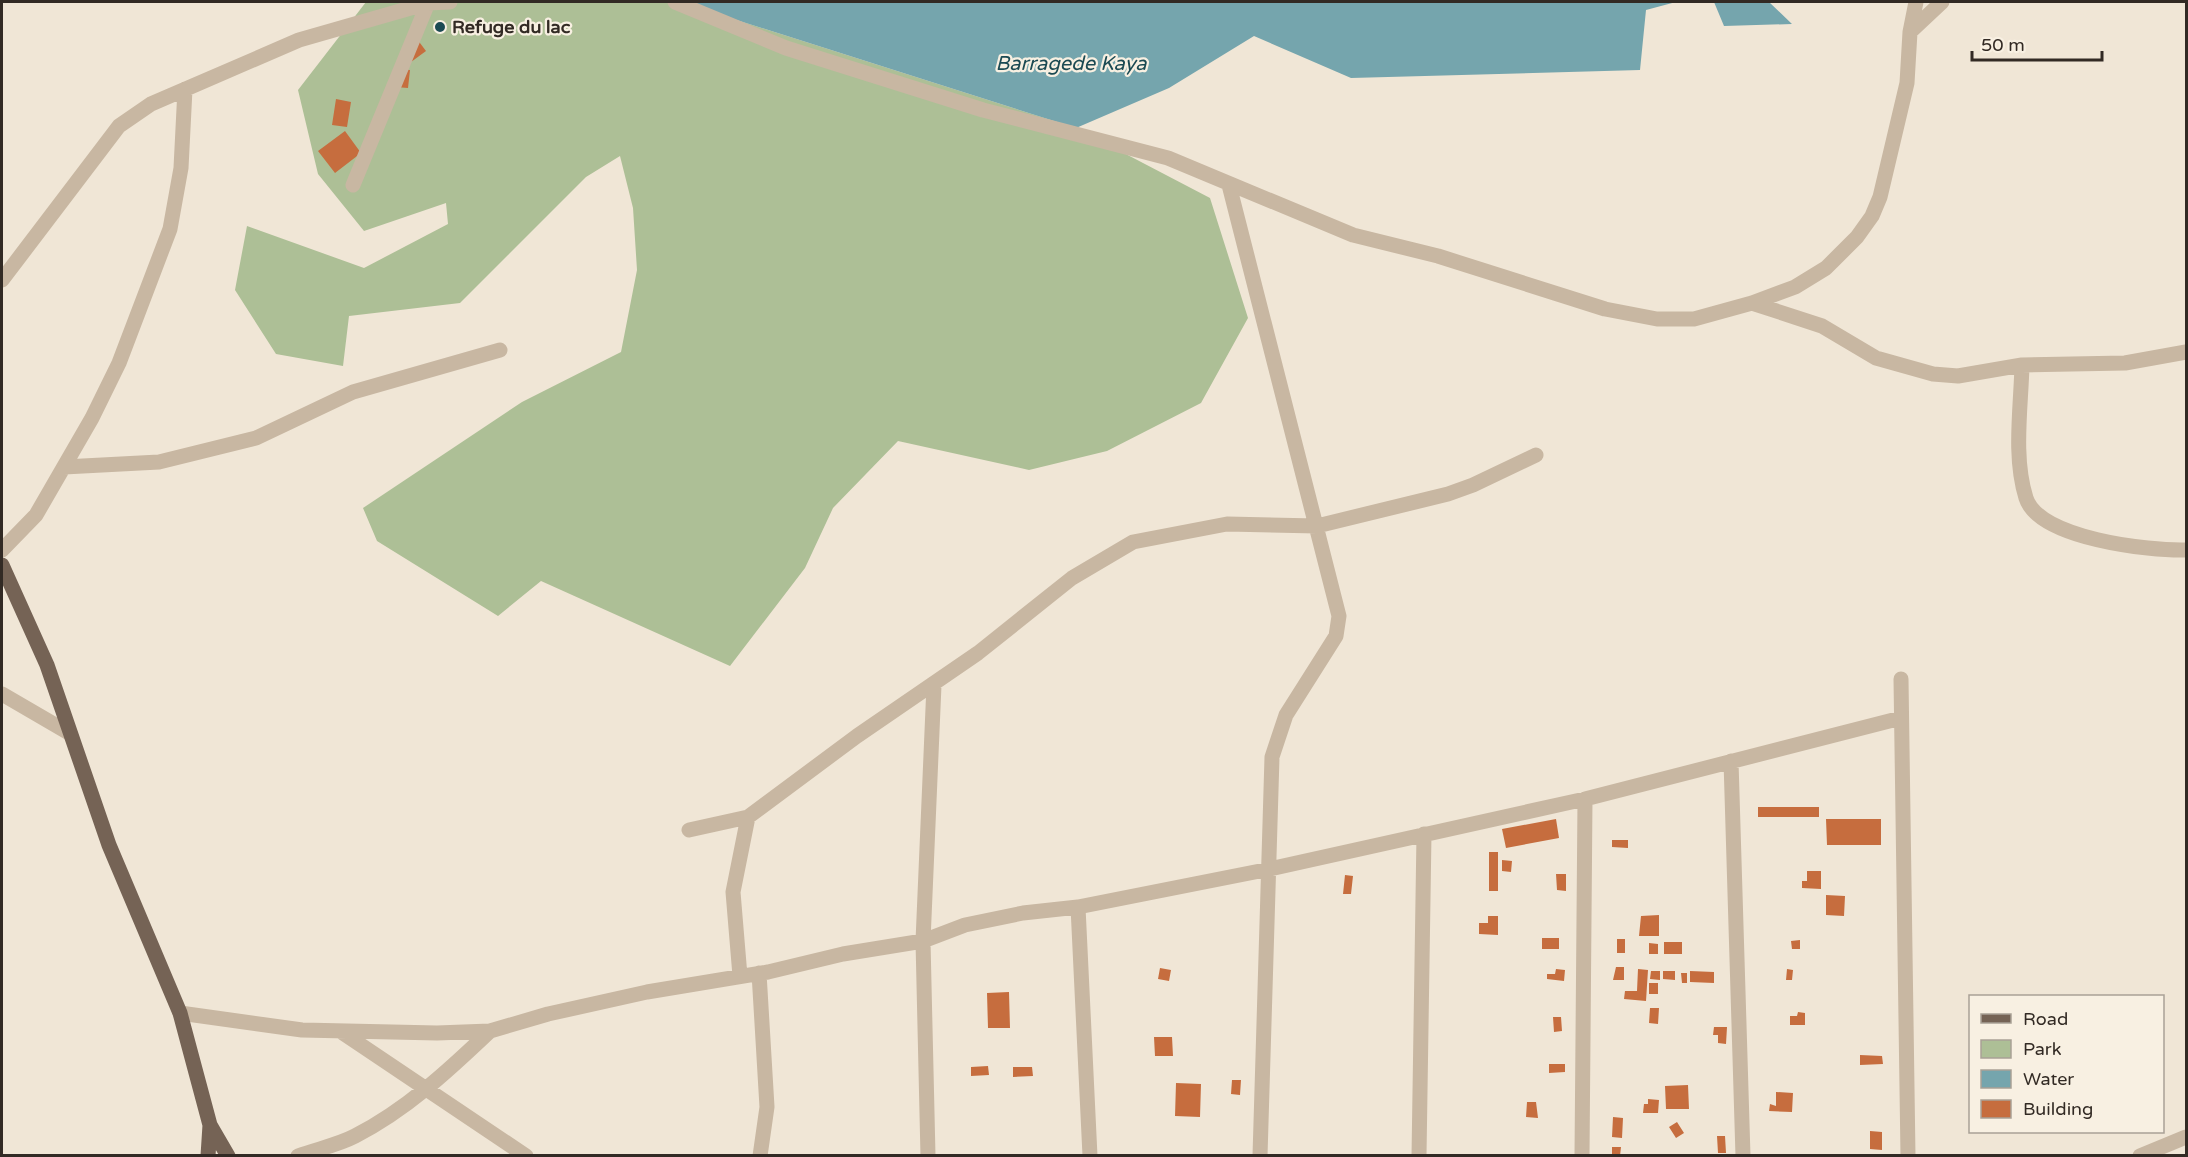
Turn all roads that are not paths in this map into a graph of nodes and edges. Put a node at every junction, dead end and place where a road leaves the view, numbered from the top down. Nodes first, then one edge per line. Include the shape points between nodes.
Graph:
1 (450, 2) edge
2 (675, 2) edge
3 (1916, 2) edge
4 (1942, 2) edge
5 (428, 3) junction
6 (1910, 32) junction
7 (185, 89) junction
8 (1229, 184) junction
9 (354, 185) dead end
10 (2, 280) edge
11 (1752, 303) junction
12 (500, 350) dead end
13 (2187, 352) edge
14 (2022, 365) junction
15 (1536, 455) dead end
16 (64, 467) junction
17 (1317, 526) junction
18 (2, 550) edge
19 (2187, 550) edge
20 (2, 565) edge
21 (1901, 679) dead end
22 (934, 685) junction
23 (2, 694) edge
24 (1901, 718) junction
25 (69, 733) junction
26 (1731, 761) junction
27 (1585, 799) junction
28 (748, 817) junction
29 (689, 830) dead end
30 (1424, 834) junction
31 (1270, 869) junction
32 (1078, 907) junction
33 (923, 941) junction
34 (759, 973) junction
35 (740, 976) junction
36 (180, 1013) junction
37 (340, 1031) junction
38 (490, 1031) junction
39 (424, 1089) junction
40 (210, 1125) junction
41 (2187, 1137) edge
42 (208, 1155) edge
43 (228, 1155) edge
44 (299, 1155) edge
45 (526, 1155) edge
46 (760, 1155) edge
47 (928, 1155) edge
48 (1090, 1155) edge
49 (1260, 1155) edge
50 (1419, 1155) edge
51 (1582, 1155) edge
52 (1743, 1155) edge
53 (1908, 1155) edge
54 (2140, 1155) edge

1 - 5 street
2 - 8 street via 786,48 983,110 1168,158
3 - 6 street
4 - 6 street
5 - 7 street via 299,40
5 - 9 street
6 - 11 street via 1907,83 1872,216 1826,268 1795,287
7 - 10 street via 151,104 119,126
7 - 16 street via 181,168 170,229 119,363
8 - 11 street via 1353,236 1438,256 1605,309 1657,320 1694,320
8 - 17 street
11 - 14 street via 1822,326 1876,358 1933,374 1958,376
12 - 16 street via 352,392 256,438 159,462
13 - 14 street via 2125,363
14 - 19 street via 2020,457 2026,500 2038,516 2058,527 2108,542
15 - 17 street via 1448,494
16 - 18 street via 36,514
17 - 22 street via 1227,524 1132,542 1072,578
17 - 31 street via 1339,616 1335,636 1286,715 1272,757
20 - 25 main road via 47,665
21 - 24 street
22 - 28 street
22 - 33 street
23 - 25 street
24 - 26 street
24 - 53 street
25 - 36 main road via 109,845
26 - 27 street
26 - 52 street
27 - 30 street
27 - 51 street
28 - 29 street
28 - 35 street via 733,892
30 - 31 street
30 - 50 street
31 - 32 street
31 - 49 street
32 - 33 street via 965,925
32 - 48 street
33 - 34 street
33 - 47 street
34 - 35 street
34 - 46 street via 767,1107
35 - 38 street via 646,992
36 - 37 street via 302,1030
36 - 40 main road
37 - 38 street
37 - 39 street
38 - 39 street
39 - 44 street via 354,1136
39 - 45 street
40 - 42 main road
40 - 43 main road
41 - 54 street

